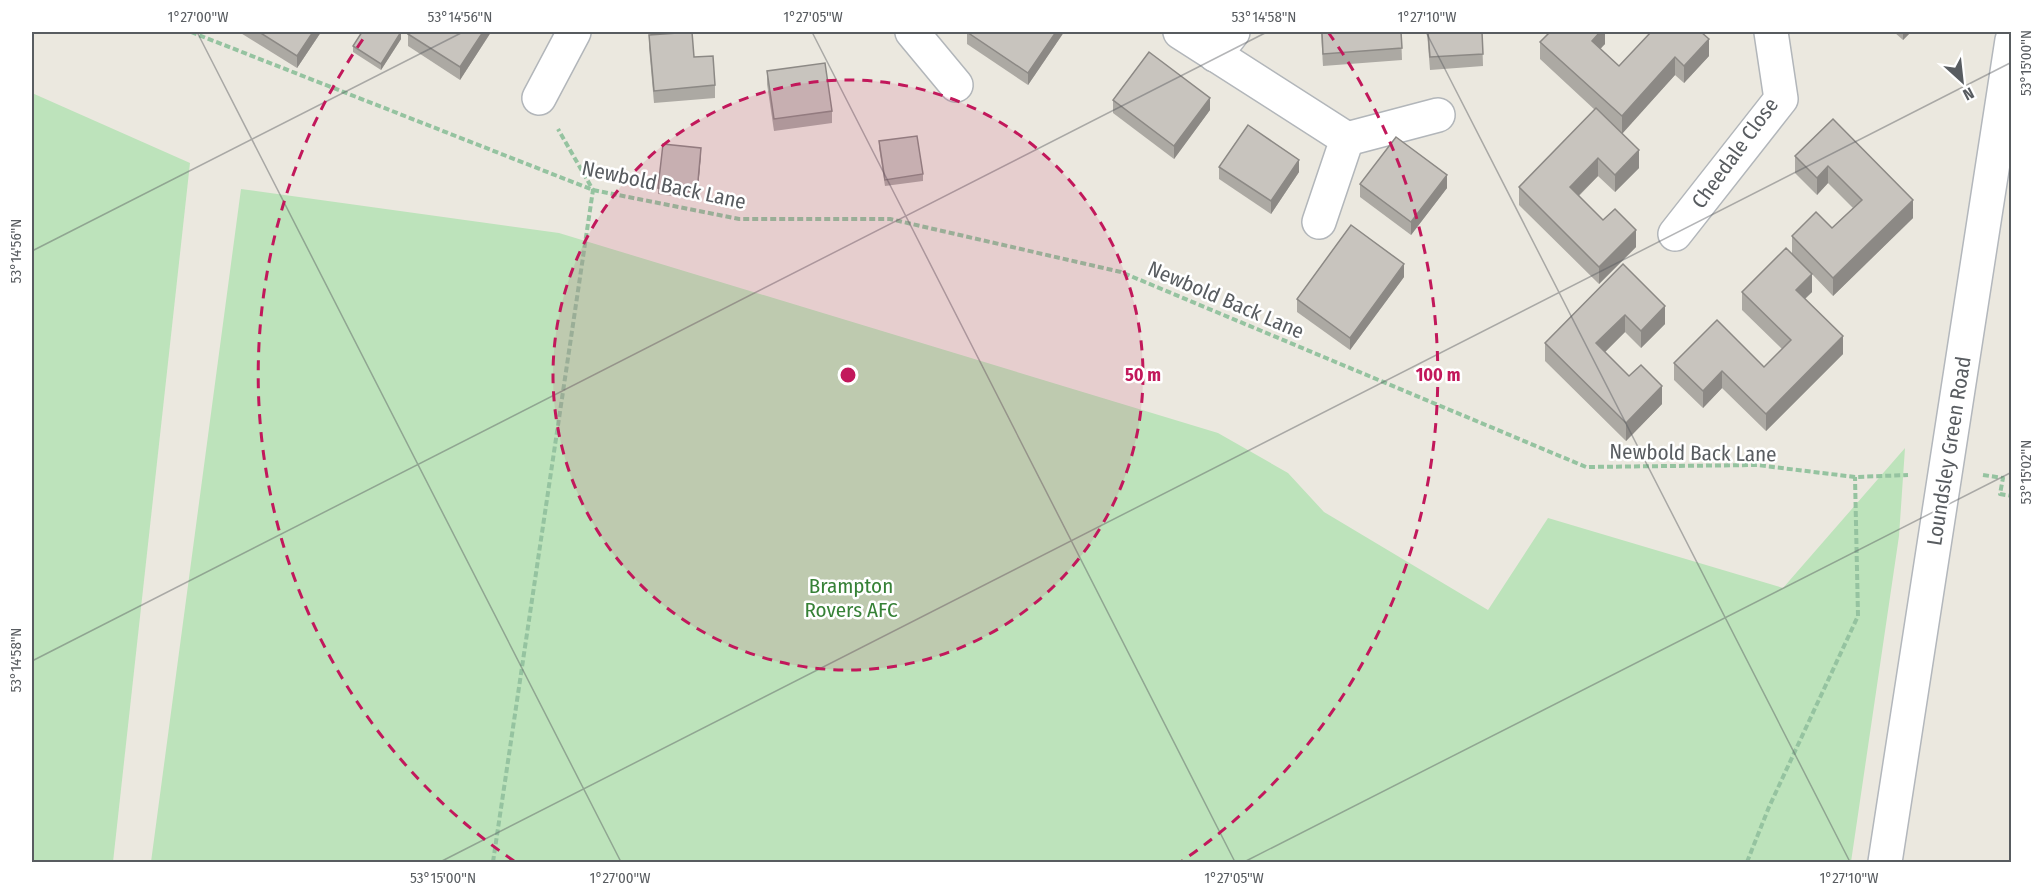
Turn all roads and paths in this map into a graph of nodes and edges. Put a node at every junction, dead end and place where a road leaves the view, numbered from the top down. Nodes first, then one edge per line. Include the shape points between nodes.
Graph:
1 (194, 32) edge
2 (574, 32) edge
3 (912, 32) edge
4 (1180, 32) edge
5 (1771, 32) edge
6 (2012, 40) edge
7 (1224, 44) edge
8 (956, 85) dead end
9 (539, 98) joint
10 (1438, 115) dead end
11 (1347, 139) junction
12 (593, 190) junction
13 (1319, 222) dead end
14 (1675, 234) dead end
15 (1946, 467) junction
16 (1855, 477) junction
17 (493, 862) edge
18 (1747, 862) edge
19 (1885, 862) edge

1 - 12 path, Newbold Back Lane
2 - 9 main road
3 - 8 main road
4 - 7 main road
5 - 14 main road, Cheedale Close via 1780,99
6 - 15 main road, Loundsley Green Road
7 - 11 main road
9 - 12 path
10 - 11 main road
11 - 13 main road
12 - 16 path, Newbold Back Lane via 739,219 890,219 1121,272 1586,467 1757,465
12 - 17 path
15 - 16 path, Newbold Back Lane via 1914,475
15 - 19 main road, Loundsley Green Road
16 - 18 path via 1858,616

